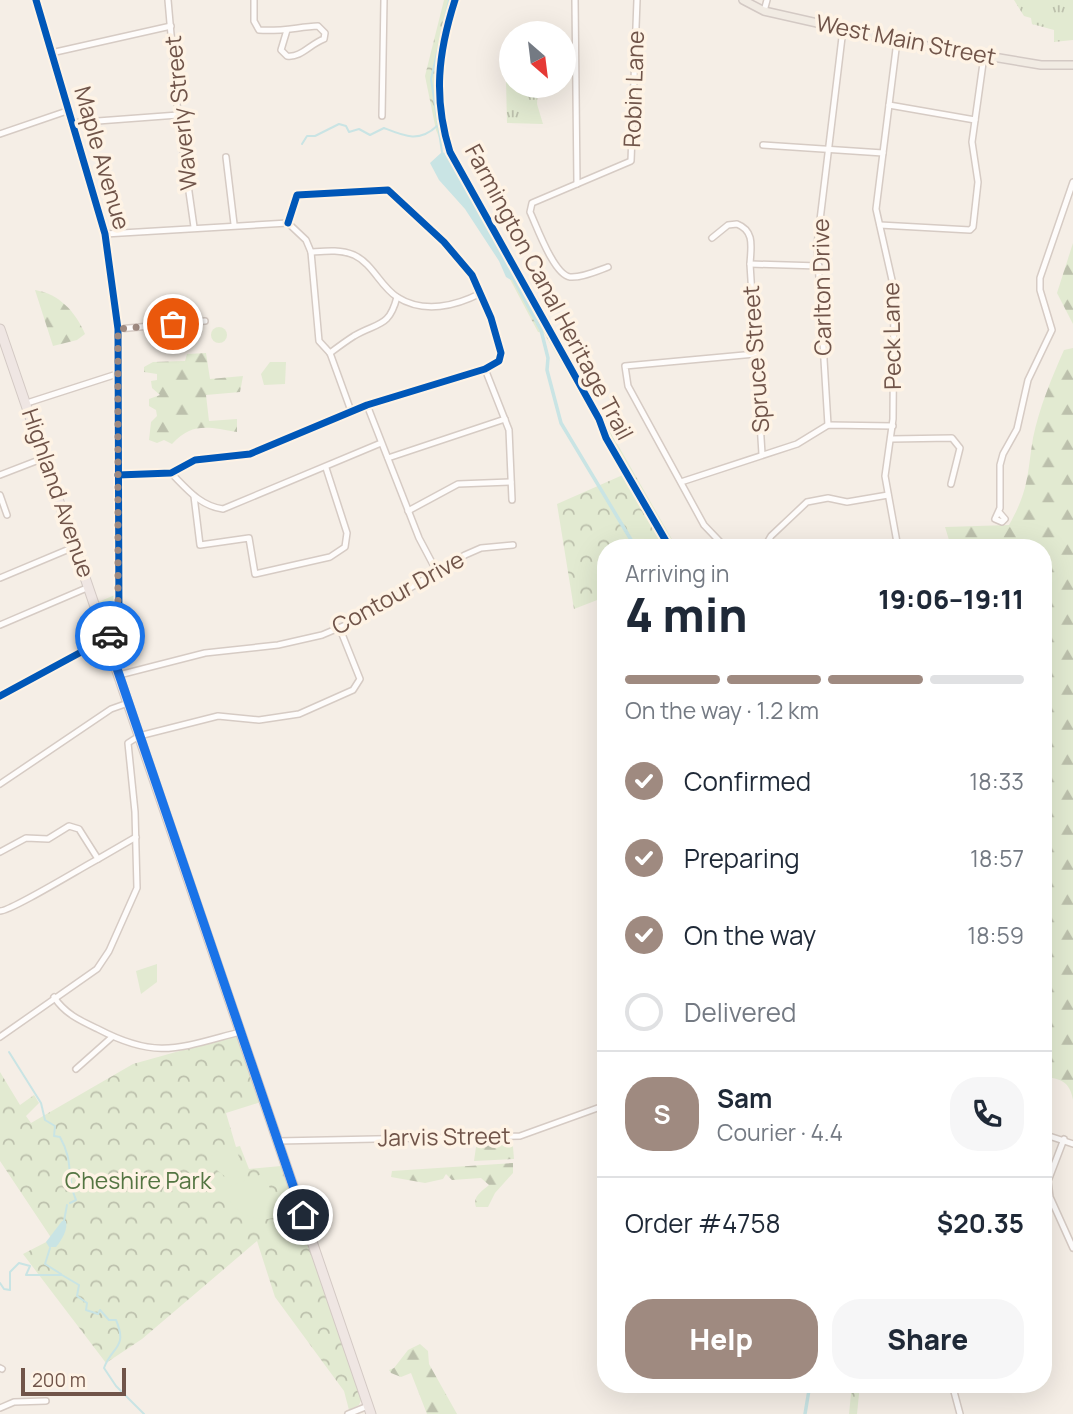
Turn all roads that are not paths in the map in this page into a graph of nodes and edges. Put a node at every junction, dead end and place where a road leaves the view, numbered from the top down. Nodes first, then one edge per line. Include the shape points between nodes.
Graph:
1 (36, 0) edge
2 (168, 0) edge
3 (254, 0) edge
4 (384, 0) edge
5 (575, 0) edge
6 (637, 0) edge
7 (743, 0) edge
8 (767, 0) edge
9 (764, 11) junction
10 (171, 26) junction
11 (843, 29) junction
12 (287, 30) junction
13 (897, 41) junction
14 (51, 52) junction
15 (984, 56) junction
16 (1073, 65) edge
17 (890, 105) junction
18 (67, 111) junction
19 (178, 115) junction
20 (383, 116) dead end
21 (975, 120) junction
22 (71, 123) junction
23 (0, 134) edge
24 (763, 145) dead end
25 (829, 149) junction
26 (883, 153) junction
27 (226, 156) dead end
28 (1073, 182) edge
29 (577, 184) junction
30 (288, 223) junction
31 (234, 224) junction
32 (880, 225) junction
33 (194, 227) junction
34 (105, 233) junction
35 (712, 238) dead end
36 (311, 253) junction
37 (750, 264) junction
38 (819, 266) junction
39 (608, 267) dead end
40 (481, 293) junction
41 (397, 297) junction
42 (205, 321) dead end
43 (118, 329) junction
44 (1, 334) edge
45 (330, 353) junction
46 (755, 354) junction
47 (485, 369) junction
48 (117, 374) junction
49 (27, 402) junction
50 (367, 405) junction
51 (351, 411) junction
52 (505, 419) junction
53 (828, 425) junction
54 (892, 426) junction
55 (891, 439) junction
56 (381, 443) junction
57 (762, 454) junction
58 (44, 458) junction
59 (388, 458) junction
60 (326, 468) junction
61 (171, 473) junction
62 (0, 475) edge
63 (118, 475) junction
64 (511, 482) junction
65 (681, 482) junction
66 (951, 484) dead end
67 (0, 495) edge
68 (888, 495) junction
69 (194, 496) junction
70 (512, 500) dead end
71 (408, 511) junction
72 (999, 512) dead end
73 (7, 515) dead end
74 (717, 539) edge
75 (769, 539) edge
76 (896, 539) edge
77 (513, 545) dead end
78 (74, 547) junction
79 (437, 572) junction
80 (0, 578) edge
81 (89, 587) junction
82 (0, 625) edge
83 (340, 629) junction
84 (107, 639) junction
85 (120, 675) junction
86 (0, 696) edge
87 (128, 703) junction
88 (139, 736) junction
89 (0, 784) edge
90 (136, 837) junction
91 (0, 852) edge
92 (98, 859) junction
93 (0, 911) edge
94 (54, 997) junction
95 (240, 1031) junction
96 (0, 1037) edge
97 (112, 1037) junction
98 (76, 1069) dead end
99 (597, 1108) edge
100 (1052, 1136) edge
101 (1064, 1139) junction
102 (278, 1141) junction
103 (1073, 1144) edge
104 (1052, 1170) edge
105 (1052, 1201) edge
106 (1073, 1248) edge
107 (954, 1393) edge
108 (46, 1401) dead end
109 (0, 1408) edge
110 (369, 1410) edge
111 (348, 1414) edge
112 (960, 1414) edge

1 - 14 street, Maple Avenue
2 - 10 street, Waverly Street
3 - 12 street via 259,30
4 - 20 street
5 - 29 street
6 - 29 street, Robin Lane via 631,160
7 - 9 main road, West Main Street
8 - 9 street
9 - 11 main road, West Main Street
10 - 14 street
10 - 19 street, Waverly Street
11 - 13 main road, West Main Street
11 - 25 street, Carlton Drive
12 - 12 street via 318,26 325,33 324,39 293,57 281,50
13 - 15 main road, West Main Street
13 - 17 street, Peck Lane
14 - 18 street, Maple Avenue
15 - 16 main road, West Main Street
15 - 21 street
17 - 21 street
17 - 26 street, Peck Lane
18 - 22 street, Maple Avenue
18 - 23 street
19 - 22 street
19 - 33 street, Waverly Street
21 - 32 street via 972,142 978,182 973,227
22 - 34 street, Maple Avenue
24 - 25 street
25 - 26 street
25 - 38 street, Carlton Drive via 819,215
26 - 32 street, Peck Lane via 876,209
27 - 31 street
28 - 72 street via 1040,278 1052,330 1027,381 1020,422 999,465
29 - 39 street via 532,203 530,212 558,272 579,276
30 - 31 street
30 - 36 street via 306,240
30 - 40 street via 297,195 388,190 458,256
31 - 33 street
32 - 54 street, Peck Lane via 894,289
33 - 34 street
34 - 43 street, Maple Avenue
35 - 37 street, Spruce Street via 728,225 744,227 752,240
36 - 41 street via 332,250 362,259
36 - 45 street via 319,341
37 - 38 street
37 - 46 street, Spruce Street
38 - 53 street, Carlton Drive
40 - 41 street via 442,306
40 - 47 street via 501,353 499,361
41 - 45 street via 387,321 353,336
42 - 43 street
43 - 48 street, Maple Avenue
44 - 49 highway, Highland Avenue
45 - 51 street
46 - 57 street, Spruce Street
46 - 65 street via 625,366 628,386
47 - 50 street
47 - 52 street
48 - 49 street
48 - 63 street, Maple Avenue
49 - 58 highway, Highland Avenue
50 - 51 street
50 - 56 street
51 - 61 street via 261,451 195,460
52 - 59 street
52 - 64 street
53 - 54 street
53 - 57 street via 797,444
54 - 55 street, Peck Lane
55 - 66 street via 952,438 960,448
55 - 68 street, Peck Lane via 885,470
56 - 59 street
56 - 60 street
57 - 65 street
58 - 62 street
58 - 78 highway, Highland Avenue
59 - 71 street
60 - 69 street via 234,507 212,508
60 - 69 street via 347,533 345,547 330,557 255,574 249,538 200,545
61 - 63 street
61 - 69 street
63 - 84 street, Maple Avenue via 118,624
64 - 70 street
64 - 71 street via 458,484
65 - 74 street via 704,525
67 - 73 street
68 - 75 street via 807,502
68 - 76 street, Peck Lane
71 - 79 street
77 - 79 street, Contour Drive via 481,548
78 - 80 street
78 - 81 highway, Highland Avenue
79 - 83 street, Contour Drive
81 - 82 street
81 - 84 highway, Highland Avenue
83 - 85 street, Contour Drive via 278,645 205,653
83 - 88 street via 360,679 353,690 338,698 299,714 259,720 218,716
84 - 85 highway, Highland Avenue
84 - 86 street
85 - 87 highway, Highland Avenue
87 - 88 highway, Highland Avenue
87 - 89 street via 111,709
88 - 90 street via 127,747
88 - 95 highway, Highland Avenue
90 - 92 street
90 - 94 street via 136,892 109,951 97,969
91 - 92 street via 26,838 48,839 69,827 79,829
92 - 93 street
94 - 96 street
94 - 97 street via 73,1017
95 - 97 street via 160,1051
95 - 102 highway, Highland Avenue
97 - 98 street
99 - 102 street, Jarvis Street via 520,1136
100 - 101 street
101 - 103 street
101 - 104 street
102 - 110 highway, Highland Avenue
105 - 106 street
107 - 112 street
108 - 109 street via 14,1402
110 - 111 street

